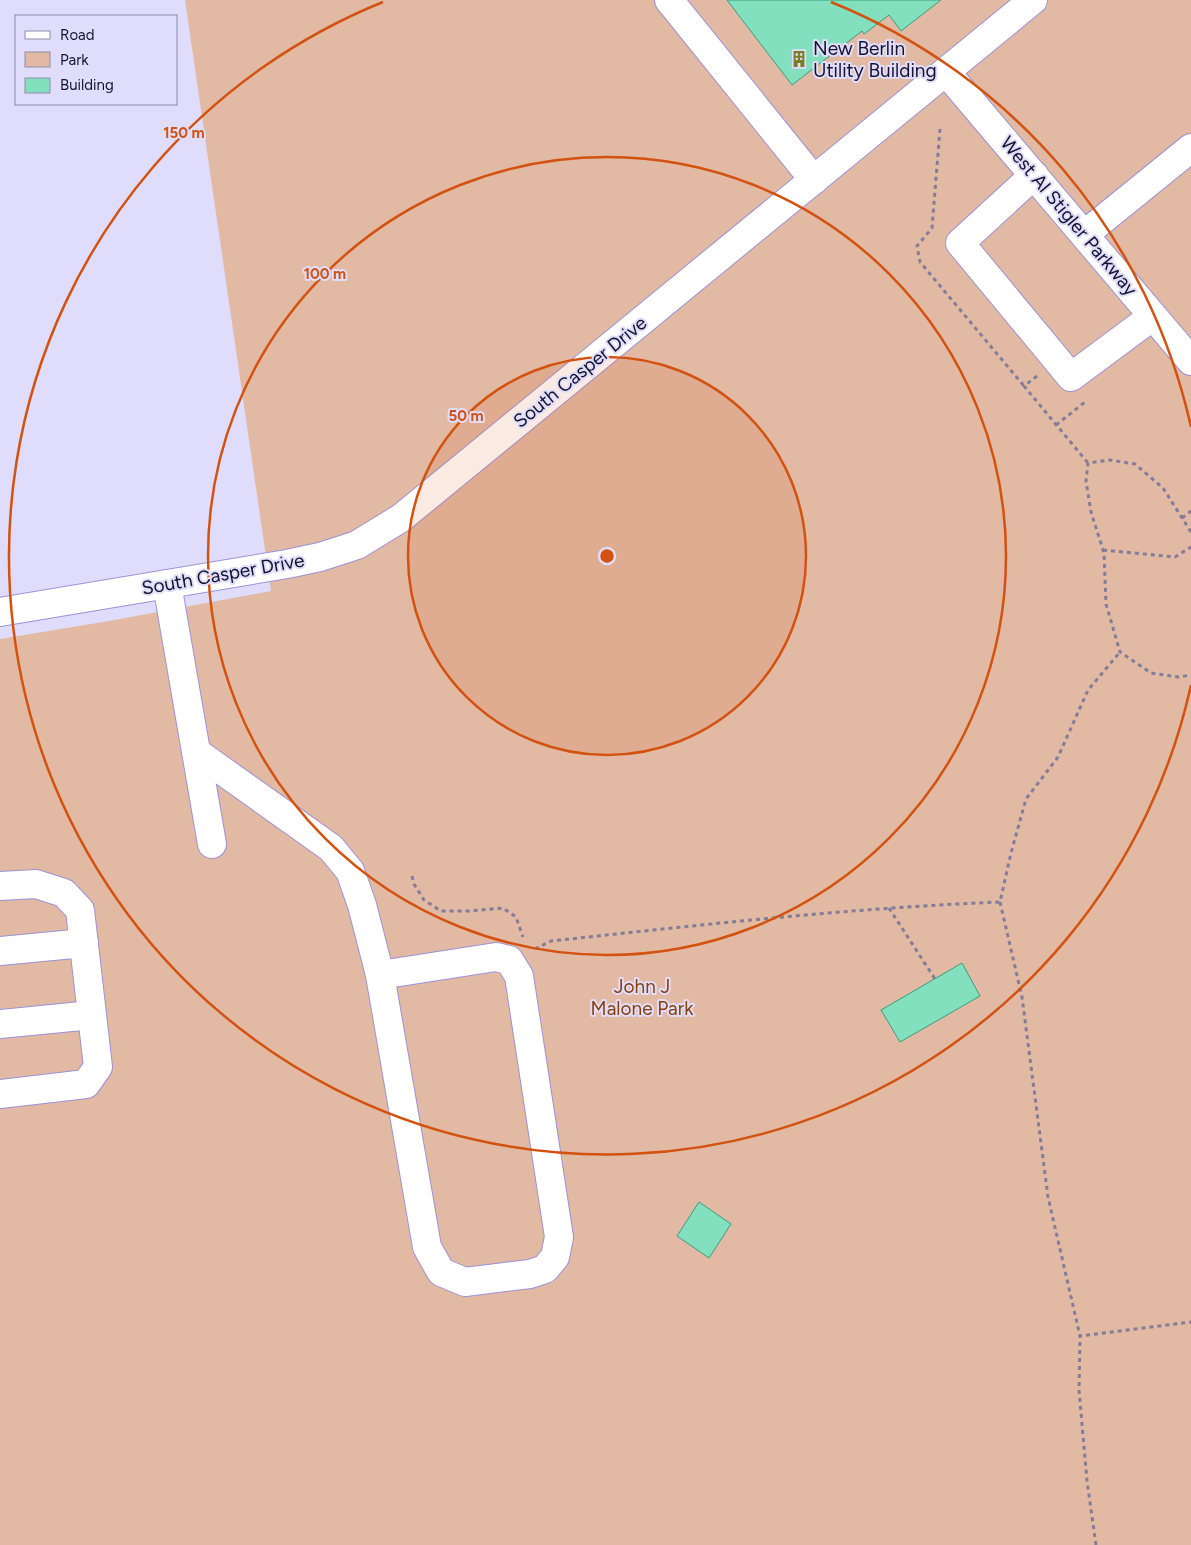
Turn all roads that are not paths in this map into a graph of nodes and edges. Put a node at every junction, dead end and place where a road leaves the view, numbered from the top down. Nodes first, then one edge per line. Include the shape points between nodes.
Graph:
1 (669, 0) edge
2 (1028, 1) edge
3 (946, 72) junction
4 (1191, 148) edge
5 (1034, 175) junction
6 (814, 180) junction
7 (1085, 234) junction
8 (1153, 316) junction
9 (1191, 361) edge
10 (167, 584) junction
11 (0, 612) edge
12 (196, 752) junction
13 (212, 844) dead end
14 (0, 886) edge
15 (84, 943) junction
16 (0, 951) edge
17 (380, 975) junction
18 (92, 1015) junction
19 (0, 1024) edge
20 (0, 1094) edge

1 - 6 street
2 - 3 street, South Casper Drive
3 - 5 street, West Al Stigler Parkway
3 - 6 street, South Casper Drive
4 - 7 street
5 - 7 street, West Al Stigler Parkway
5 - 8 street via 960,242 1071,377
6 - 10 street, South Casper Drive via 401,518 357,545 320,557
7 - 8 street, West Al Stigler Parkway
8 - 9 street, West Al Stigler Parkway
10 - 11 street, South Casper Drive
10 - 12 street
12 - 13 street
12 - 17 street via 331,848 350,872
14 - 15 street via 36,884 64,893 80,910
15 - 16 street
15 - 18 street
17 - 17 street via 427,1247 442,1272 465,1282 530,1274 545,1269 555,1257 559,1238 517,956
18 - 19 street
18 - 20 street via 98,1067 86,1084

